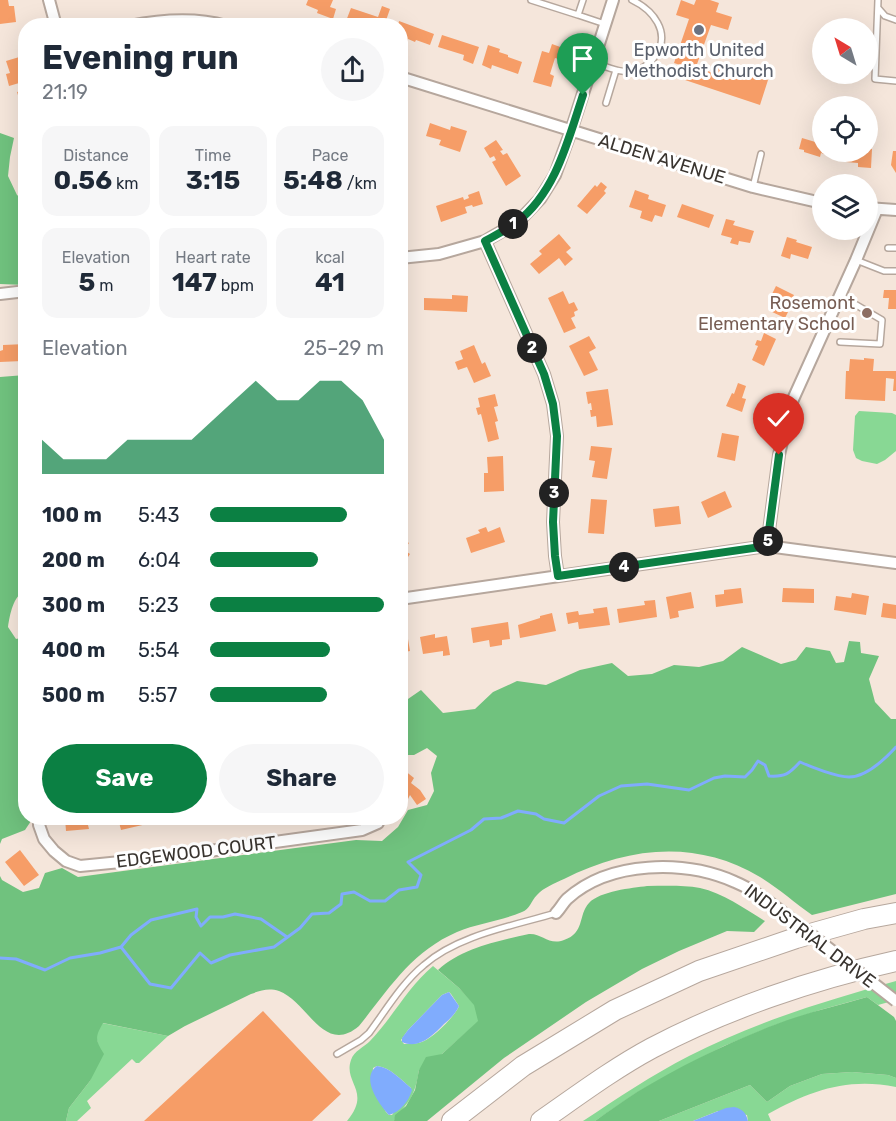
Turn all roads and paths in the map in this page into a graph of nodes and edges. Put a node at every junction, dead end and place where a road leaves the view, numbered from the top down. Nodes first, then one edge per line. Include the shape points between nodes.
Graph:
1 (49, 0) edge
2 (531, 0) edge
3 (583, 0) edge
4 (613, 0) edge
5 (632, 0) edge
6 (878, 0) edge
7 (878, 8) junction
8 (578, 15) junction
9 (54, 18) edge
10 (896, 20) edge
11 (605, 24) junction
12 (593, 62) junction
13 (616, 70) junction
14 (408, 80) edge
15 (896, 81) edge
16 (606, 103) dead end
17 (571, 131) junction
18 (761, 154) dead end
19 (753, 187) junction
20 (812, 201) edge
21 (878, 209) edge
22 (896, 210) edge
23 (862, 240) edge
24 (485, 241) junction
25 (888, 248) dead end
26 (896, 248) edge
27 (408, 257) edge
28 (856, 260) junction
29 (896, 271) edge
30 (18, 292) edge
31 (0, 294) edge
32 (839, 295) junction
33 (840, 342) dead end
34 (767, 546) junction
35 (896, 563) edge
36 (558, 576) junction
37 (408, 598) edge
38 (39, 825) edge
39 (373, 825) edge
40 (896, 913) edge
41 (556, 914) joint
42 (896, 961) edge
43 (896, 1001) edge
44 (337, 1054) dead end
45 (568, 1102) junction
46 (452, 1121) edge
47 (542, 1121) edge
48 (549, 1121) edge

1 - 9 street
2 - 8 lane
3 - 8 lane
4 - 11 street
5 - 13 lane via 653,14 662,37 655,57 644,66 638,70
6 - 7 lane
7 - 10 lane
7 - 15 lane via 875,80
8 - 11 lane
11 - 12 street
12 - 13 lane
12 - 17 street
13 - 16 lane
14 - 17 street, ALDEN AVENUE
17 - 19 street, ALDEN AVENUE
17 - 24 street via 555,175 540,199 518,222
18 - 19 lane
19 - 20 street, ALDEN AVENUE
21 - 22 street
23 - 28 street
24 - 27 street via 439,254
24 - 36 street via 544,374 553,404 557,436 553,522
25 - 26 lane
28 - 29 lane via 884,271
28 - 32 street
30 - 31 street
32 - 33 lane via 882,320 879,344
32 - 34 street via 790,406
34 - 35 street
34 - 36 street
36 - 37 street
38 - 39 street, EDGEWOOD COURT via 54,851 80,866 362,830
40 - 46 highway via 742,956 699,971 615,1010 523,1066
41 - 43 street, INDUSTRIAL DRIVE, bridge via 579,890 615,874 657,867 720,876 748,888 782,911
41 - 44 lane via 471,938 436,955 413,975 369,1033
42 - 45 highway via 815,983 726,1014 651,1049
45 - 47 highway
45 - 48 highway

